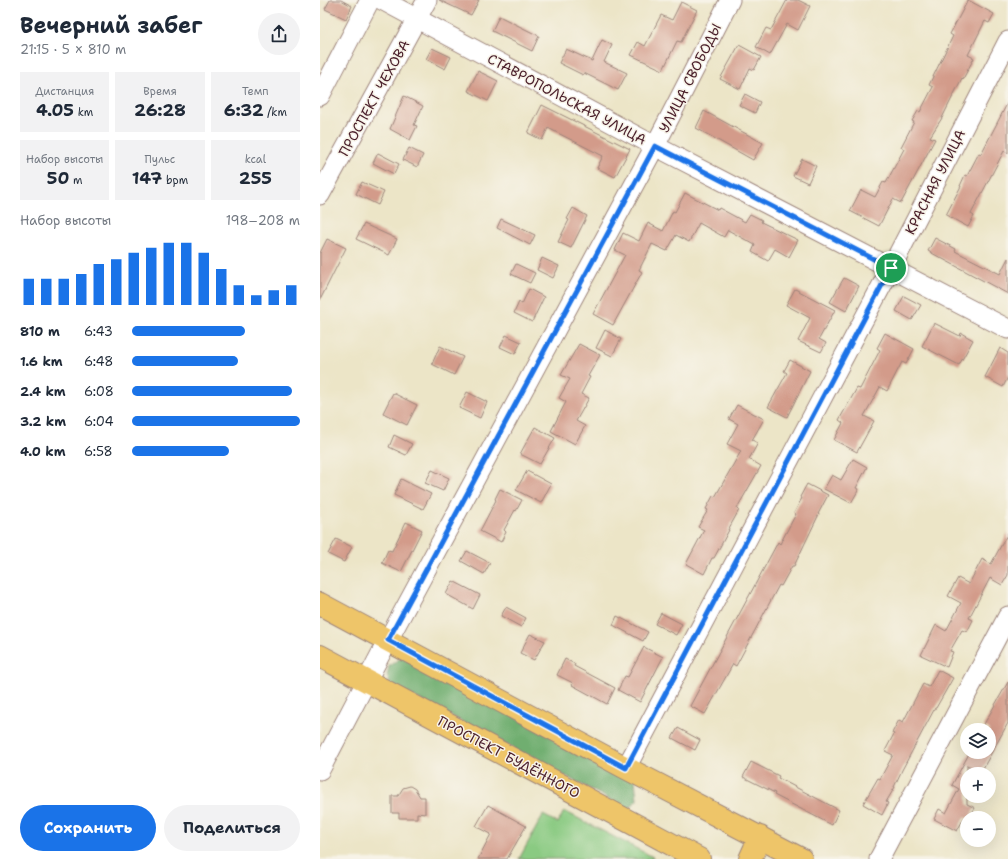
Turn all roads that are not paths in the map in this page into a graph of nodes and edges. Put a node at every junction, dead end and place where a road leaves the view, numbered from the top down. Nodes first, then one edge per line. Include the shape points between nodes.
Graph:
1 (370, 0) edge
2 (382, 0) edge
3 (427, 0) edge
4 (730, 0) edge
5 (417, 19) junction
6 (1008, 41) edge
7 (320, 96) edge
8 (655, 146) junction
9 (320, 195) edge
10 (891, 268) junction
11 (1008, 329) edge
12 (320, 604) edge
13 (1008, 616) edge
14 (388, 640) junction
15 (320, 656) edge
16 (368, 680) junction
17 (626, 768) junction
18 (320, 770) edge
19 (760, 837) junction
20 (698, 859) edge
21 (750, 859) edge
22 (801, 859) edge
23 (879, 859) edge

1 - 7 street
2 - 5 street, СТАВРОПОЛЬСКАЯ УЛИЦА
3 - 5 street, ПРОСПЕКТ ЧЕХОВА
4 - 8 street, УЛИЦА СВОБОДЫ
5 - 8 street, СТАВРОПОЛЬСКАЯ УЛИЦА
5 - 9 street, ПРОСПЕКТ ЧЕХОВА
6 - 10 street, КРАСНАЯ УЛИЦА
8 - 10 street, СТАВРОПОЛЬСКАЯ УЛИЦА
8 - 14 street, УЛИЦА СВОБОДЫ
10 - 11 street, СТАВРОПОЛЬСКАЯ УЛИЦА
10 - 17 street, КРАСНАЯ УЛИЦА
12 - 14 main road
13 - 23 street
14 - 16 street, УЛИЦА СВОБОДЫ
14 - 17 main road
15 - 16 main road, ПРОСПЕКТ БУДЁННОГО
16 - 18 street, УЛИЦА СВОБОДЫ
16 - 20 main road, ПРОСПЕКТ БУДЁННОГО
17 - 19 main road
19 - 21 main road
19 - 22 main road

